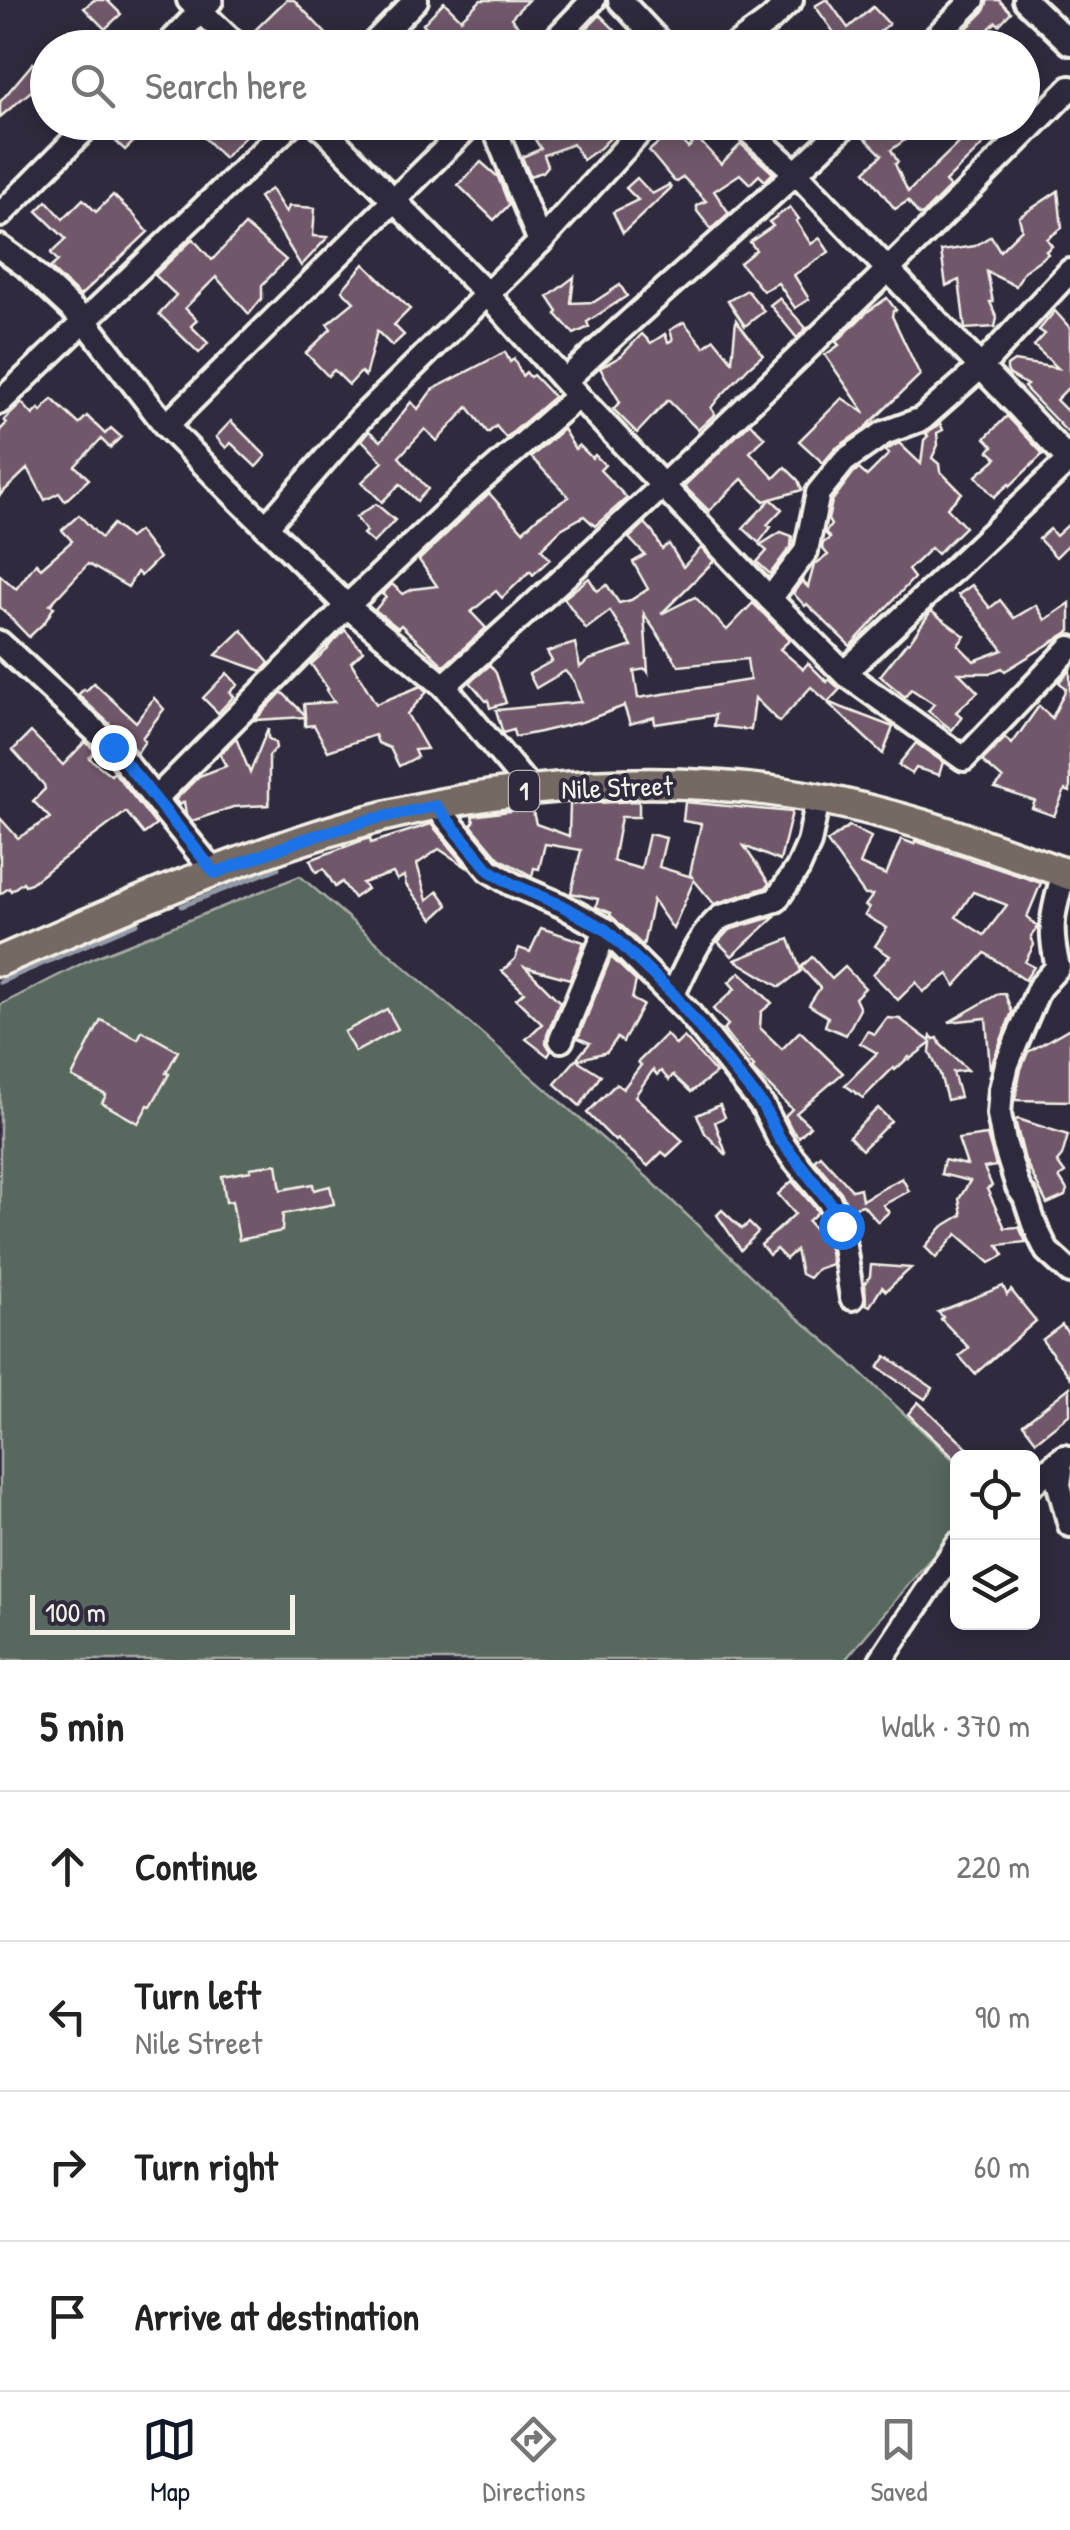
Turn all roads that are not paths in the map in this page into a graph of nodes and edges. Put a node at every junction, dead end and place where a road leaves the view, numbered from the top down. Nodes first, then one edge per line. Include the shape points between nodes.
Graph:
1 (416, 0) edge
2 (593, 0) edge
3 (620, 0) edge
4 (791, 0) edge
5 (973, 0) edge
6 (1025, 0) edge
7 (200, 4) edge
8 (179, 30) edge
9 (222, 30) edge
10 (387, 30) edge
11 (564, 30) edge
12 (648, 30) edge
13 (758, 30) edge
14 (943, 30) edge
15 (1070, 44) edge
16 (1070, 88) edge
17 (1040, 119) edge
18 (74, 140) edge
19 (274, 140) edge
20 (334, 140) edge
21 (455, 140) edge
22 (499, 140) edge
23 (633, 140) edge
24 (759, 140) edge
25 (831, 140) edge
26 (1019, 140) edge
27 (797, 174) junction
28 (394, 201) junction
29 (0, 214) edge
30 (540, 242) junction
31 (0, 247) edge
32 (888, 268) junction
33 (1070, 270) edge
34 (487, 294) junction
35 (86, 322) junction
36 (981, 367) junction
37 (572, 388) junction
38 (0, 402) edge
39 (166, 426) junction
40 (1070, 460) edge
41 (664, 486) junction
42 (266, 527) junction
43 (770, 599) junction
44 (347, 606) junction
45 (0, 643) edge
46 (1070, 648) edge
47 (844, 673) junction
48 (444, 686) junction
49 (531, 790) junction
50 (818, 798) junction
51 (155, 799) junction
52 (436, 806) junction
53 (215, 873) junction
54 (1067, 874) edge
55 (606, 930) junction
56 (0, 961) edge
57 (673, 994) junction
58 (561, 1040) dead end
59 (1070, 1272) edge
60 (852, 1298) dead end
61 (1064, 1456) edge
62 (1040, 1477) edge
63 (1070, 1526) edge
64 (950, 1556) edge
65 (881, 1660) edge

1 - 10 street
2 - 11 street
3 - 12 street
4 - 13 street
5 - 14 street
6 - 15 street
7 - 8 street
7 - 9 street
16 - 17 street
18 - 29 street
19 - 35 street
20 - 28 street
21 - 28 street
22 - 30 street
23 - 30 street
24 - 27 street
25 - 27 street
26 - 32 street
27 - 32 street
27 - 37 street via 620,329
28 - 34 street
28 - 39 street
30 - 34 street
31 - 35 street
32 - 36 street
32 - 41 street
33 - 36 street
34 - 37 street
34 - 42 street via 361,418
35 - 38 street
35 - 39 street
36 - 40 street
36 - 43 street via 922,419 884,433 844,462 818,493 806,550
37 - 41 street
37 - 44 street
39 - 42 street
40 - 47 street
41 - 43 street
41 - 48 street
42 - 44 street
43 - 47 street
44 - 48 street
44 - 51 street
45 - 51 street via 113,747
46 - 47 street via 964,759
48 - 49 street
49 - 50 main road, Nile Street / 1 via 675,783
49 - 52 main road, Nile Street / 1
50 - 54 main road, Nile Street / 1
50 - 57 street via 809,843 776,900 714,922
51 - 53 street
52 - 53 main road, Nile Street / 1 via 302,840
52 - 55 street via 489,870
53 - 56 main road, Nile Street / 1
54 - 59 street via 1052,915 1058,967 1039,988 1016,1040 999,1114 1034,1224 1047,1251
55 - 57 street
55 - 58 street
57 - 60 street via 829,1201 841,1226
61 - 62 street
61 - 63 street via 1058,1484
64 - 65 street

